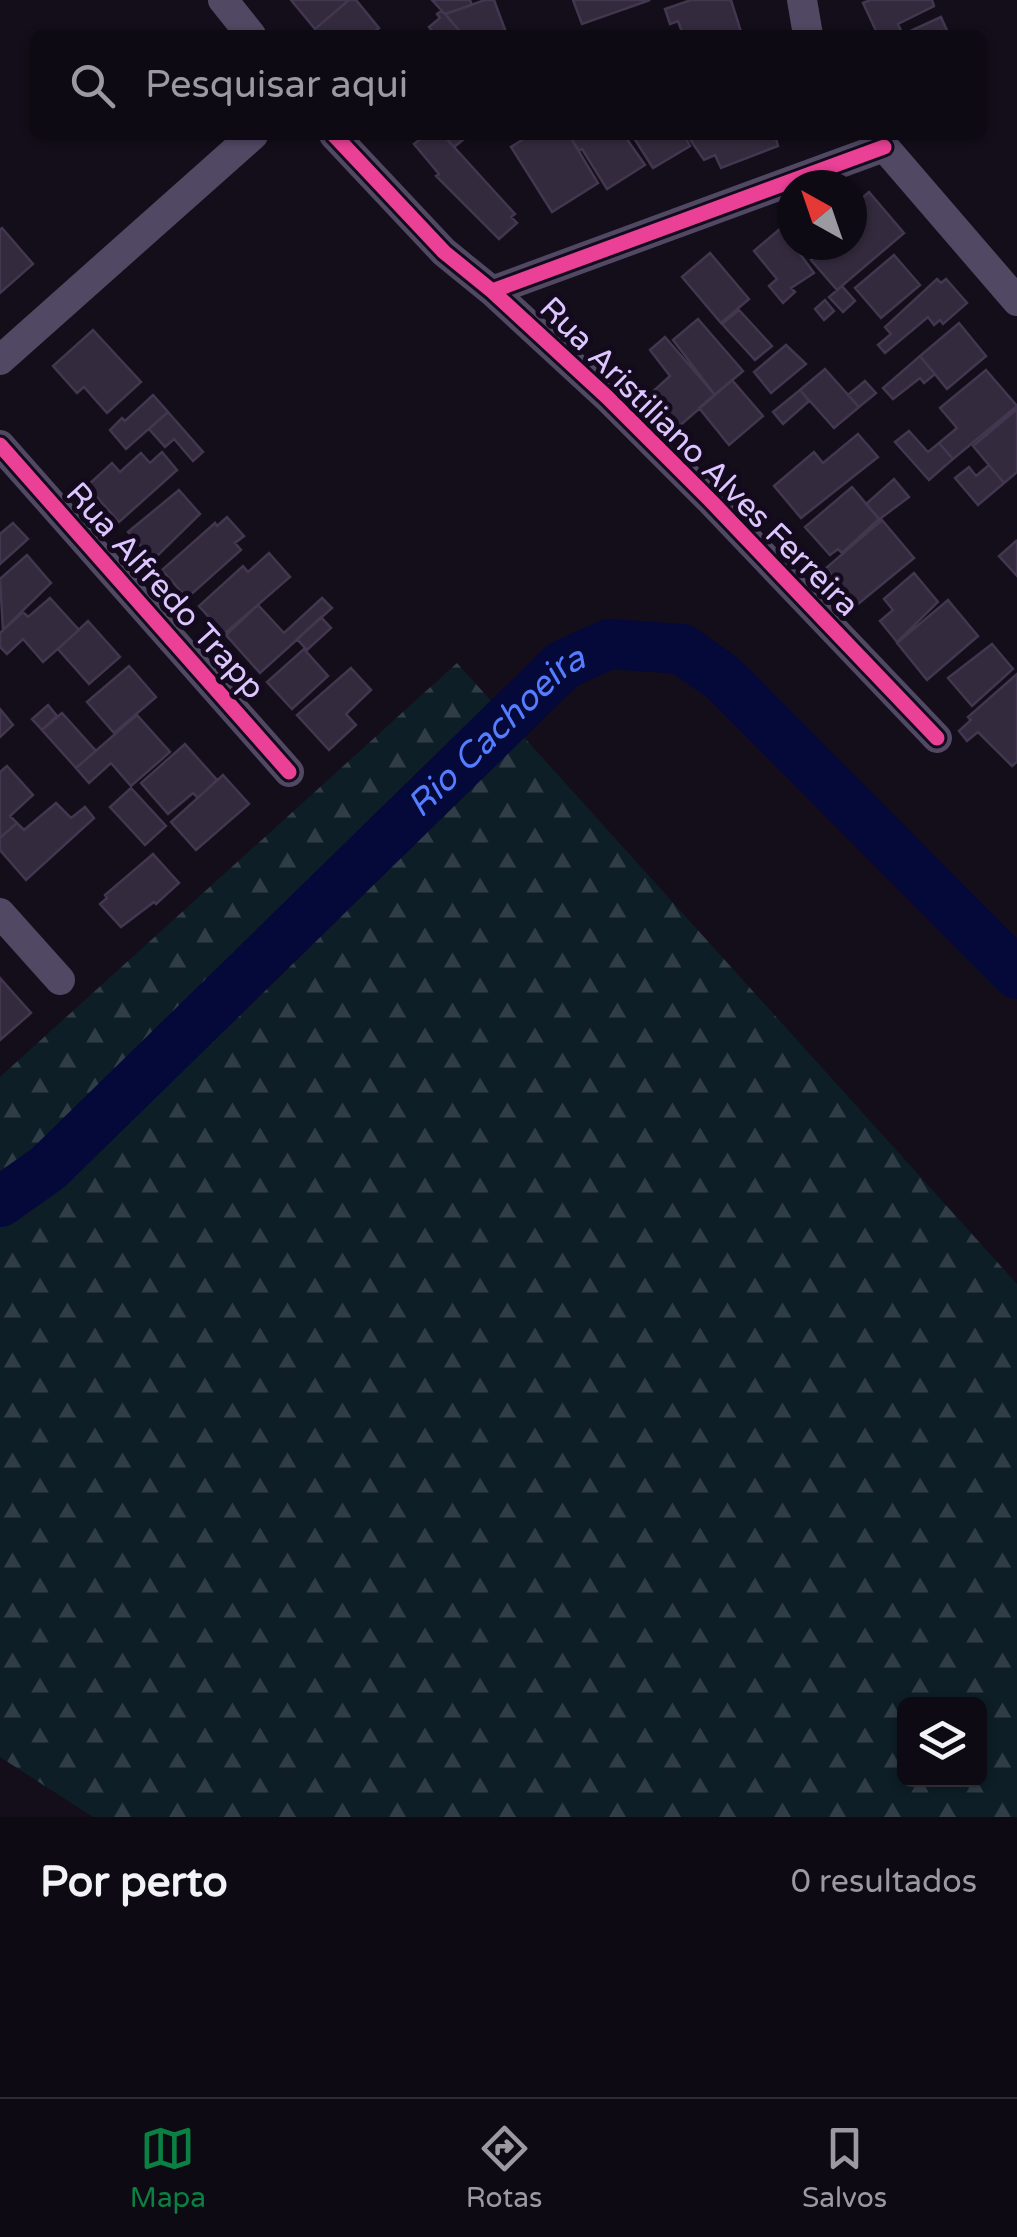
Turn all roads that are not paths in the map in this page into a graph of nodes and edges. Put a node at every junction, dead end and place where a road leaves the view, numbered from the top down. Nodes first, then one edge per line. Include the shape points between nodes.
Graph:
1 (223, 0) edge
2 (802, 0) edge
3 (247, 30) edge
4 (807, 30) edge
5 (247, 140) edge
6 (339, 140) edge
7 (879, 141) edge
8 (492, 290) junction
9 (1017, 301) edge
10 (0, 360) edge
11 (0, 446) edge
12 (937, 738) dead end
13 (289, 772) dead end
14 (0, 912) edge
15 (60, 980) dead end

1 - 3 street
2 - 4 street
5 - 10 street
6 - 8 street, Rua Aristiliano Alves Ferreira via 408,217
7 - 8 street
7 - 9 street
8 - 12 street, Rua Aristiliano Alves Ferreira via 710,500
11 - 13 street, Rua Alfredo Trapp
14 - 15 street

